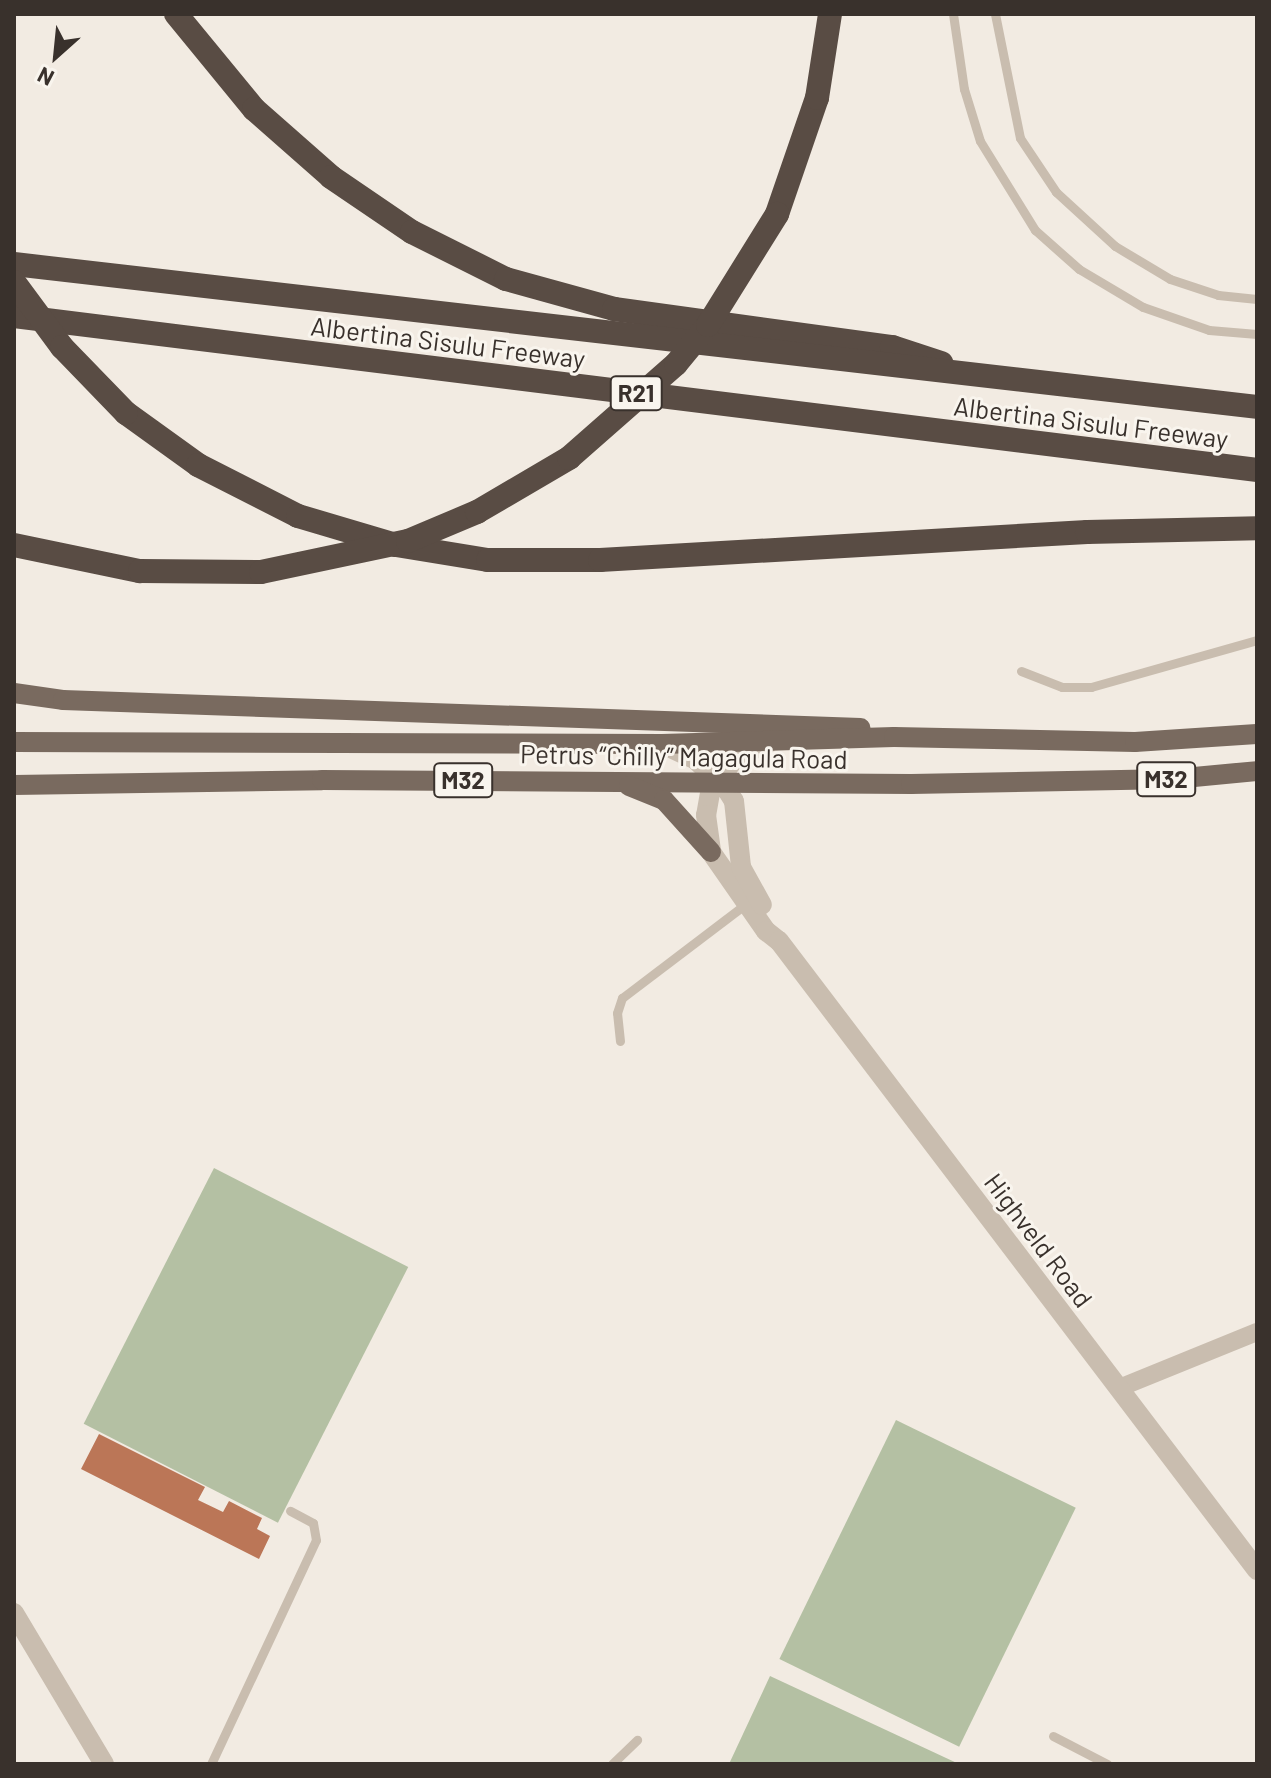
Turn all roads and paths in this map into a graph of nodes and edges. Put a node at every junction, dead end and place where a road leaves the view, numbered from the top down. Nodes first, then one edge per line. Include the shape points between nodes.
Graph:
1 (176, 14) edge
2 (830, 14) edge
3 (953, 14) edge
4 (995, 14) edge
5 (14, 264) edge
6 (14, 282) edge
7 (1257, 299) edge
8 (14, 316) edge
9 (1257, 334) edge
10 (956, 372) junction
11 (1257, 407) edge
12 (1257, 470) edge
13 (1257, 528) edge
14 (14, 545) edge
15 (1257, 640) edge
16 (1021, 671) dead end
17 (14, 693) edge
18 (1257, 734) edge
19 (894, 737) junction
20 (780, 740) junction
21 (14, 742) edge
22 (662, 744) junction
23 (1257, 771) edge
24 (609, 780) junction
25 (717, 781) junction
26 (14, 785) edge
27 (711, 852) junction
28 (746, 904) junction
29 (779, 941) junction
30 (620, 1041) dead end
31 (1257, 1332) edge
32 (1119, 1388) junction
33 (290, 1511) dead end
34 (1257, 1570) edge
35 (14, 1613) edge
36 (1053, 1736) dead end
37 (637, 1740) dead end
38 (104, 1764) edge
39 (211, 1764) edge
40 (612, 1764) edge
41 (1107, 1764) edge

1 - 10 highway via 227,78 292,145 370,206 458,257 582,302 912,350
2 - 14 highway, bridge via 817,98 777,214 708,325 676,364 569,458 477,512 408,541 261,572 140,571
3 - 9 lane via 964,89 980,141 1035,230 1079,269 1143,307 1209,330
4 - 7 lane via 1020,138 1056,192 1115,246 1170,279 1218,295
5 - 10 highway, Albertina Sisulu Freeway / R21
6 - 13 highway, bridge via 62,347 126,413 198,465 298,516 396,545 488,560 600,560 1087,532
8 - 12 highway, Albertina Sisulu Freeway / R21
10 - 11 highway, Albertina Sisulu Freeway / R21
15 - 16 lane via 1091,687 1062,687
17 - 19 main road via 79,701 836,724
18 - 19 main road, Petrus “Chilly” Magagula Road / M32 via 1135,742
19 - 20 main road, Petrus “Chilly” Magagula Road / M32
20 - 22 main road, Petrus “Chilly” Magagula Road / M32
20 - 25 street, Highveld Road via 744,751
21 - 22 main road, Petrus “Chilly” Magagula Road / M32
22 - 25 street, Highveld Road via 696,760
23 - 25 main road, Petrus “Chilly” Magagula Road / M32 via 1173,779 911,784
24 - 25 main road, Petrus “Chilly” Magagula Road / M32
24 - 26 main road, Petrus “Chilly” Magagula Road / M32
24 - 27 main road via 664,800
25 - 27 street, Highveld Road via 706,815
25 - 29 street, Highveld Road via 734,801 741,867
27 - 28 street, Highveld Road
28 - 29 street, Highveld Road
28 - 30 lane via 622,998 617,1013
29 - 32 street, Highveld Road
31 - 32 street
32 - 34 street, Highveld Road
33 - 39 lane via 313,1523 316,1540
35 - 38 street
36 - 41 lane
37 - 40 lane

